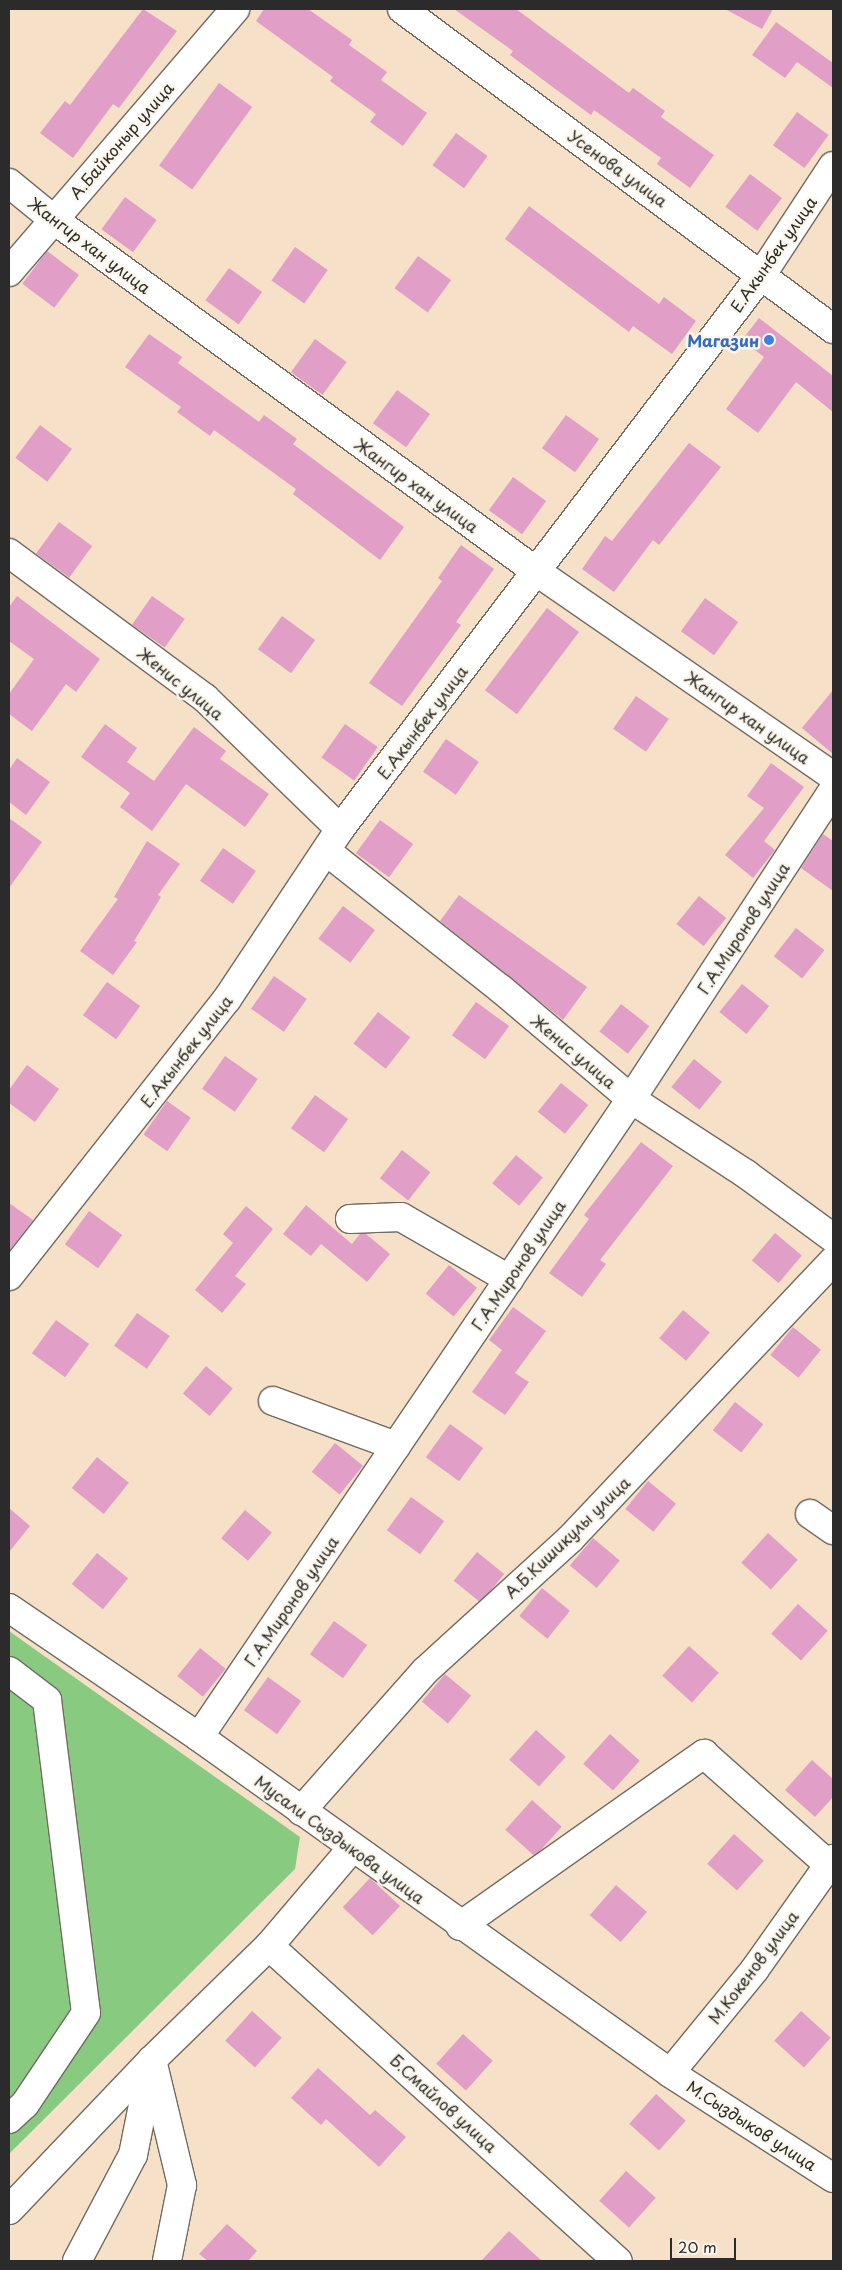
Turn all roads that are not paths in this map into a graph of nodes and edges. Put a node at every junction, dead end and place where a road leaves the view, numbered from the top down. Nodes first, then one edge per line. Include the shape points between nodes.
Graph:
1 (235, 9) edge
2 (402, 9) edge
3 (833, 166) edge
4 (9, 183) edge
5 (52, 219) junction
6 (9, 272) edge
7 (762, 274) junction
8 (833, 329) edge
9 (9, 553) edge
10 (537, 572) junction
11 (833, 776) edge
12 (833, 790) edge
13 (333, 840) junction
14 (631, 1099) junction
15 (350, 1219) dead end
16 (833, 1238) edge
17 (833, 1261) edge
18 (9, 1276) edge
19 (509, 1279) junction
20 (273, 1401) dead end
21 (396, 1446) junction
22 (810, 1514) dead end
23 (833, 1530) edge
24 (9, 1608) edge
25 (9, 1671) edge
26 (199, 1737) junction
27 (301, 1811) junction
28 (352, 1848) junction
29 (831, 1862) edge
30 (460, 1926) junction
31 (269, 1946) junction
32 (152, 2060) junction
33 (670, 2073) junction
34 (9, 2119) edge
35 (833, 2178) edge
36 (9, 2210) edge
37 (77, 2261) edge
38 (167, 2261) edge
39 (618, 2261) edge

1 - 5 street, А.Байконыр улица
2 - 7 street, Усенова улица
3 - 7 street, Е.Акынбек улица
4 - 5 street, Жангир хан улица
5 - 6 street, А.Байконыр улица
5 - 10 street, Жангир хан улица
7 - 8 street, Усенова улица
7 - 10 street, Е.Акынбек улица
9 - 13 street, Женис улица via 205,698
10 - 11 street, Жангир хан улица
10 - 13 street, Е.Акынбек улица
12 - 14 street, Г.А.Миронов улица
13 - 14 street, Женис улица
13 - 18 street, Е.Акынбек улица via 227,999
14 - 16 street, Женис улица via 746,1174
14 - 19 street, Г.А.Миронов улица
15 - 19 street via 401,1217
17 - 27 street, А.Б.Кишикулы улица via 571,1538 425,1671
19 - 21 street, Г.А.Миронов улица
20 - 21 street
21 - 26 street, Г.А.Миронов улица
22 - 23 street
24 - 26 street, Мусали Сыздыкова улица
25 - 34 street via 47,1700 86,2013 25,2104
26 - 27 street, Мусали Сыздыкова улица
27 - 28 street, Мусали Сыздыкова улица
28 - 30 street, Мусали Сыздыкова улица
28 - 31 street
29 - 30 street via 704,1754
29 - 33 street, М.Кокенов улица via 755,1969
30 - 33 street, Мусали Сыздыкова улица
31 - 32 street
31 - 39 street, Б.Смайлов улица
32 - 36 street
32 - 37 street via 133,2155
32 - 38 street via 182,2185
33 - 35 street, М.Сыздыков улица

